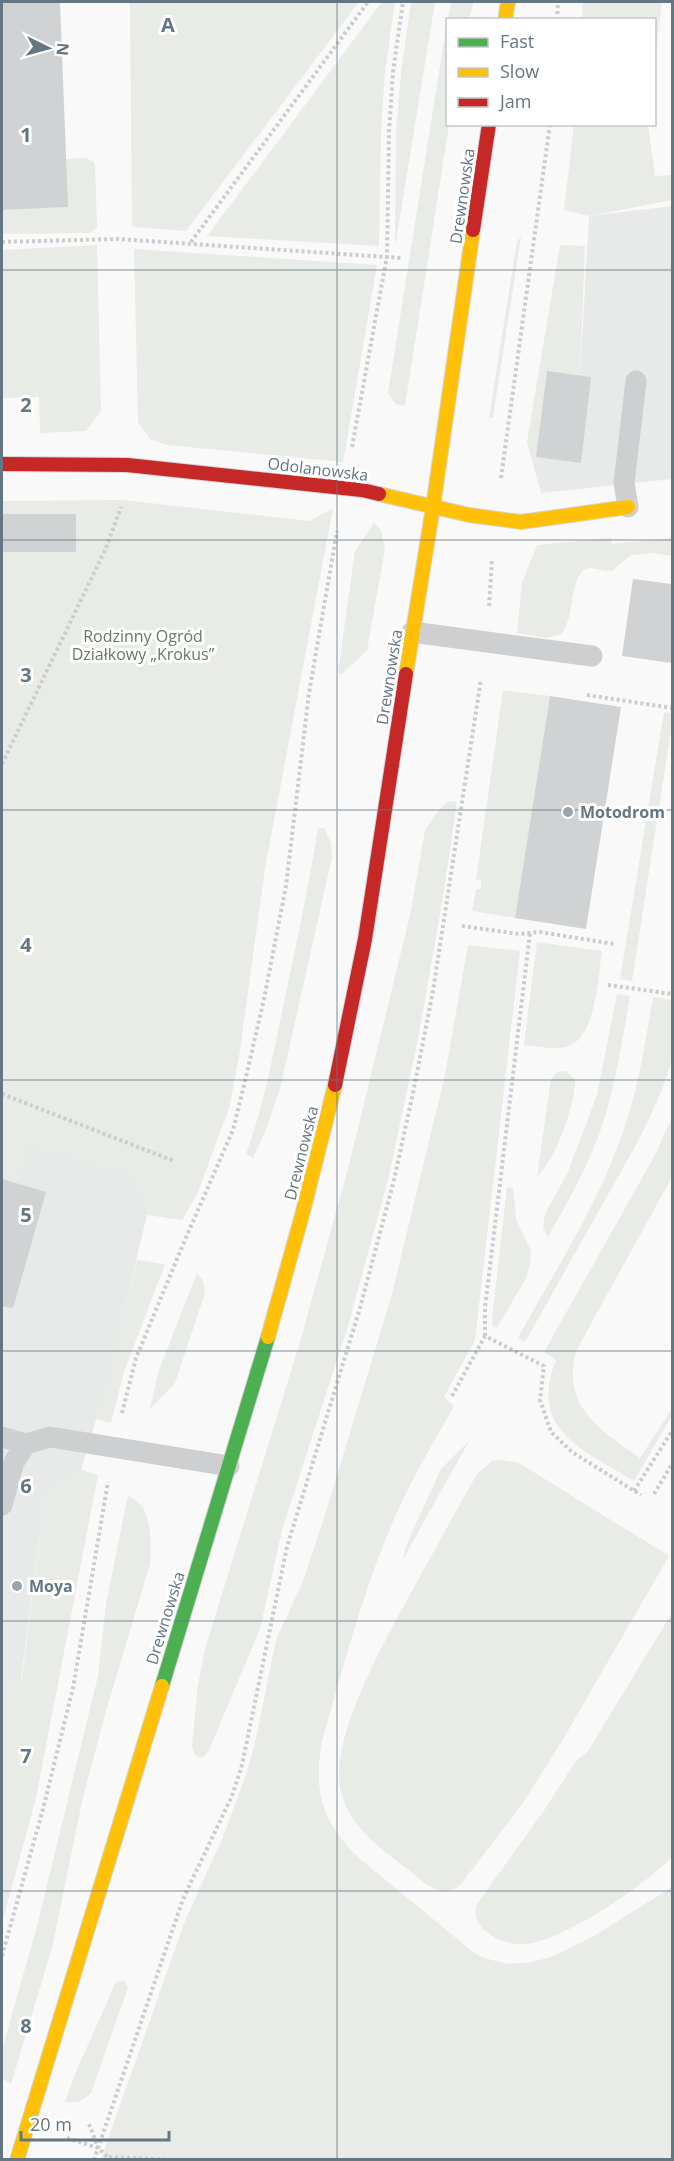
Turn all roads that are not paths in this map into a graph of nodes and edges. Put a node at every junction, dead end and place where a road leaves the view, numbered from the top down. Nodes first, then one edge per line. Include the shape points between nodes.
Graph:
1 (508, 2) edge
2 (505, 18) edge
3 (489, 126) edge
4 (636, 381) dead end
5 (2, 464) edge
6 (433, 507) junction
7 (628, 507) joint
8 (412, 632) junction
9 (592, 656) dead end
10 (2, 1437) edge
11 (26, 1444) junction
12 (229, 1466) junction
13 (5, 1478) edge
14 (2, 1505) edge
15 (16, 2160) edge

1 - 2 main road
3 - 6 main road, Drewnowska
4 - 7 lane via 624,483
5 - 6 main road, Odolanowska via 127,465 362,490
6 - 7 main road, Odolanowska via 521,522
6 - 8 main road, Drewnowska
8 - 9 lane
8 - 12 main road, Drewnowska via 362,952 337,1078 282,1294
10 - 11 lane
11 - 12 lane via 50,1437
11 - 13 lane
12 - 15 main road, Drewnowska
13 - 14 lane

